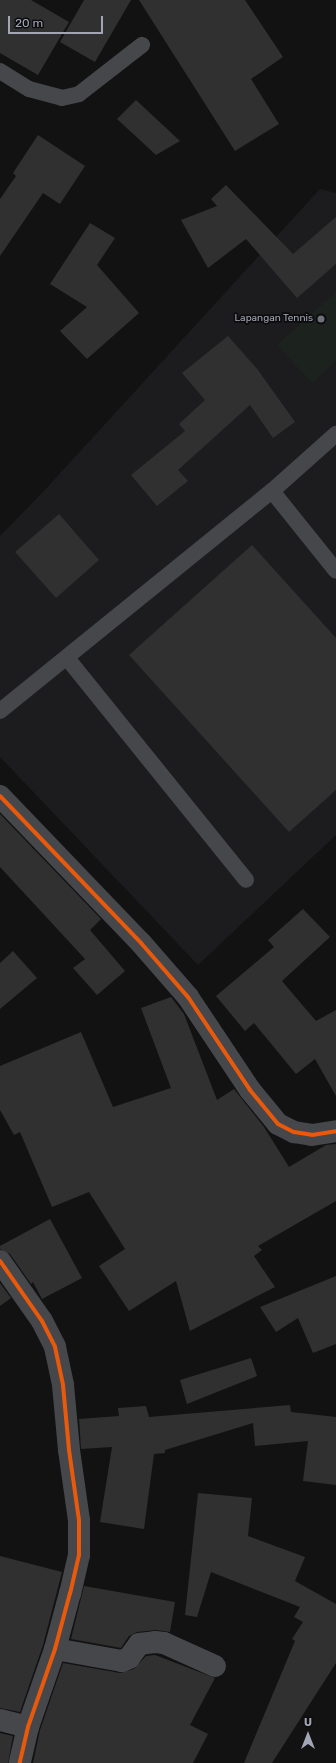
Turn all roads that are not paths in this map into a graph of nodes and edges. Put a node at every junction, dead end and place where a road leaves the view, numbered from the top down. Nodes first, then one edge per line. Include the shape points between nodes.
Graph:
1 (142, 45) dead end
2 (0, 71) edge
3 (336, 434) edge
4 (272, 491) junction
5 (336, 571) edge
6 (67, 658) junction
7 (0, 711) edge
8 (0, 796) edge
9 (246, 880) dead end
10 (336, 1131) edge
11 (0, 1261) edge
12 (55, 1649) junction
13 (215, 1666) dead end
14 (0, 1720) edge
15 (28, 1727) junction
16 (20, 1763) edge

1 - 2 lane via 79,94 62,98 29,89
3 - 4 lane
4 - 5 lane
4 - 6 lane
6 - 7 lane
6 - 9 lane
8 - 10 street via 188,997 250,1090 278,1124 294,1132 312,1135
11 - 12 street via 42,1321 55,1347 63,1385 79,1520 79,1555
12 - 13 street via 122,1661 129,1658 140,1644 164,1643
12 - 15 street
14 - 15 street
15 - 16 street

